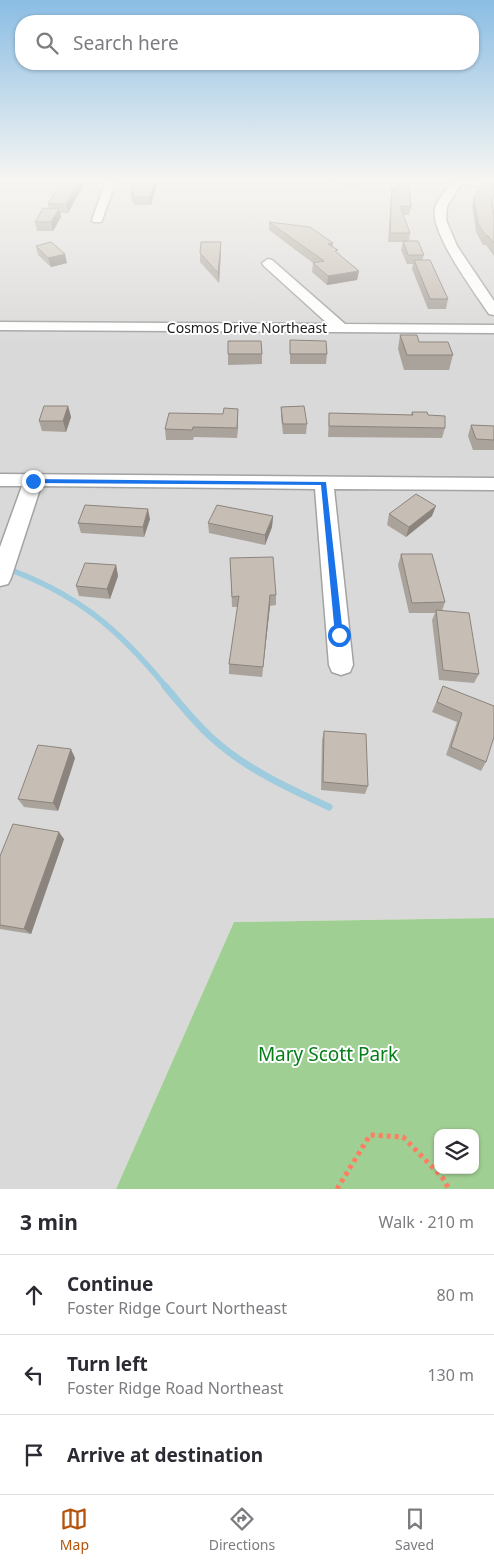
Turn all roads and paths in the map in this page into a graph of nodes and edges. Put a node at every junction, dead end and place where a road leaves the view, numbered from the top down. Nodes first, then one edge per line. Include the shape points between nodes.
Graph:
1 (446, 236) edge
2 (268, 263) dead end
3 (494, 311) edge
4 (0, 326) edge
5 (341, 328) junction
6 (494, 329) edge
7 (0, 480) edge
8 (33, 481) junction
9 (324, 483) junction
10 (494, 484) edge
11 (0, 578) edge
12 (341, 665) dead end
13 (337, 1189) edge
14 (449, 1189) edge

1 - 3 street
2 - 5 street
4 - 5 street, Cosmos Drive Northeast
5 - 6 street, Cosmos Drive Northeast
7 - 8 street
8 - 9 street
8 - 11 street
9 - 10 street
9 - 12 street
13 - 14 path via 370,1135 403,1138 442,1176

